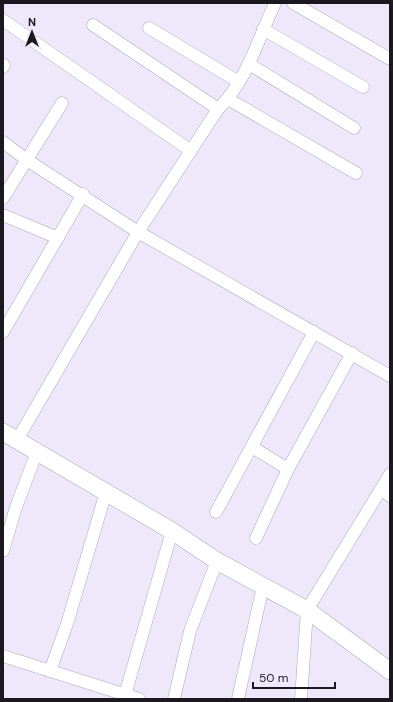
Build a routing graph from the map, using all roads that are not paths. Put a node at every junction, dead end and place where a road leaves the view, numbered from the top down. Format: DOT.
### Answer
graph roads {
  1 [pos="275,3"];
  2 [pos="293,3"];
  3 [pos="3,20"];
  4 [pos="93,25"];
  5 [pos="149,28"];
  6 [pos="263,29"];
  7 [pos="390,59"];
  8 [pos="249,64"];
  9 [pos="239,82"];
  10 [pos="363,87"];
  11 [pos="228,99"];
  12 [pos="62,103"];
  13 [pos="218,109"];
  14 [pos="354,128"];
  15 [pos="3,142"];
  16 [pos="191,151"];
  17 [pos="27,160"];
  18 [pos="356,172"];
  19 [pos="83,194"];
  20 [pos="3,198"];
  21 [pos="3,215"];
  22 [pos="138,232"];
  23 [pos="58,238"];
  24 [pos="3,332"];
  25 [pos="314,332"];
  26 [pos="352,353"];
  27 [pos="390,376"];
  28 [pos="10,436"];
  29 [pos="252,447"];
  30 [pos="37,452"];
  31 [pos="288,470"];
  32 [pos="390,474"];
  33 [pos="106,492"];
  34 [pos="385,493"];
  35 [pos="216,512"];
  36 [pos="172,531"];
  37 [pos="256,538"];
  38 [pos="3,551"];
  39 [pos="217,561"];
  40 [pos="263,586"];
  41 [pos="307,610"];
  42 [pos="3,656"];
  43 [pos="50,671"];
  44 [pos="390,671"];
  45 [pos="125,695"];
  46 [pos="139,699"];
  47 [pos="174,699"];
  48 [pos="238,699"];
  49 [pos="301,699"];
  1 -- 6 [label="street"];
  2 -- 7 [label="street"];
  3 -- 16 [label="street"];
  4 -- 13 [label="street"];
  5 -- 9 [label="street"];
  6 -- 8 [label="street"];
  6 -- 10 [label="street"];
  8 -- 9 [label="street"];
  8 -- 14 [label="street"];
  9 -- 11 [label="street"];
  11 -- 13 [label="street"];
  11 -- 18 [label="street"];
  12 -- 17 [label="street"];
  13 -- 16 [label="street"];
  15 -- 17 [label="street"];
  16 -- 22 [label="street"];
  17 -- 19 [label="street"];
  17 -- 20 [label="street"];
  19 -- 22 [label="street"];
  19 -- 23 [label="street"];
  21 -- 23 [label="street"];
  22 -- 25 [label="street"];
  22 -- 28 [label="street"];
  23 -- 24 [label="street"];
  25 -- 26 [label="street"];
  25 -- 29 [label="street"];
  26 -- 27 [label="street"];
  26 -- 31 [label="street"];
  28 -- 30 [label="street"];
  29 -- 31 [label="street"];
  29 -- 35 [label="street"];
  30 -- 33 [label="street"];
  30 -- 38 [label="street"];
  31 -- 37 [label="street"];
  32 -- 34 [label="street"];
  33 -- 36 [label="street"];
  33 -- 43 [label="street"];
  34 -- 41 [label="street"];
  36 -- 39 [label="street"];
  36 -- 45 [label="street"];
  39 -- 40 [label="street"];
  39 -- 47 [label="street"];
  40 -- 41 [label="street"];
  40 -- 48 [label="street"];
  41 -- 44 [label="street"];
  41 -- 49 [label="street"];
  42 -- 43 [label="street"];
  43 -- 45 [label="street"];
  45 -- 46 [label="street"];
}
